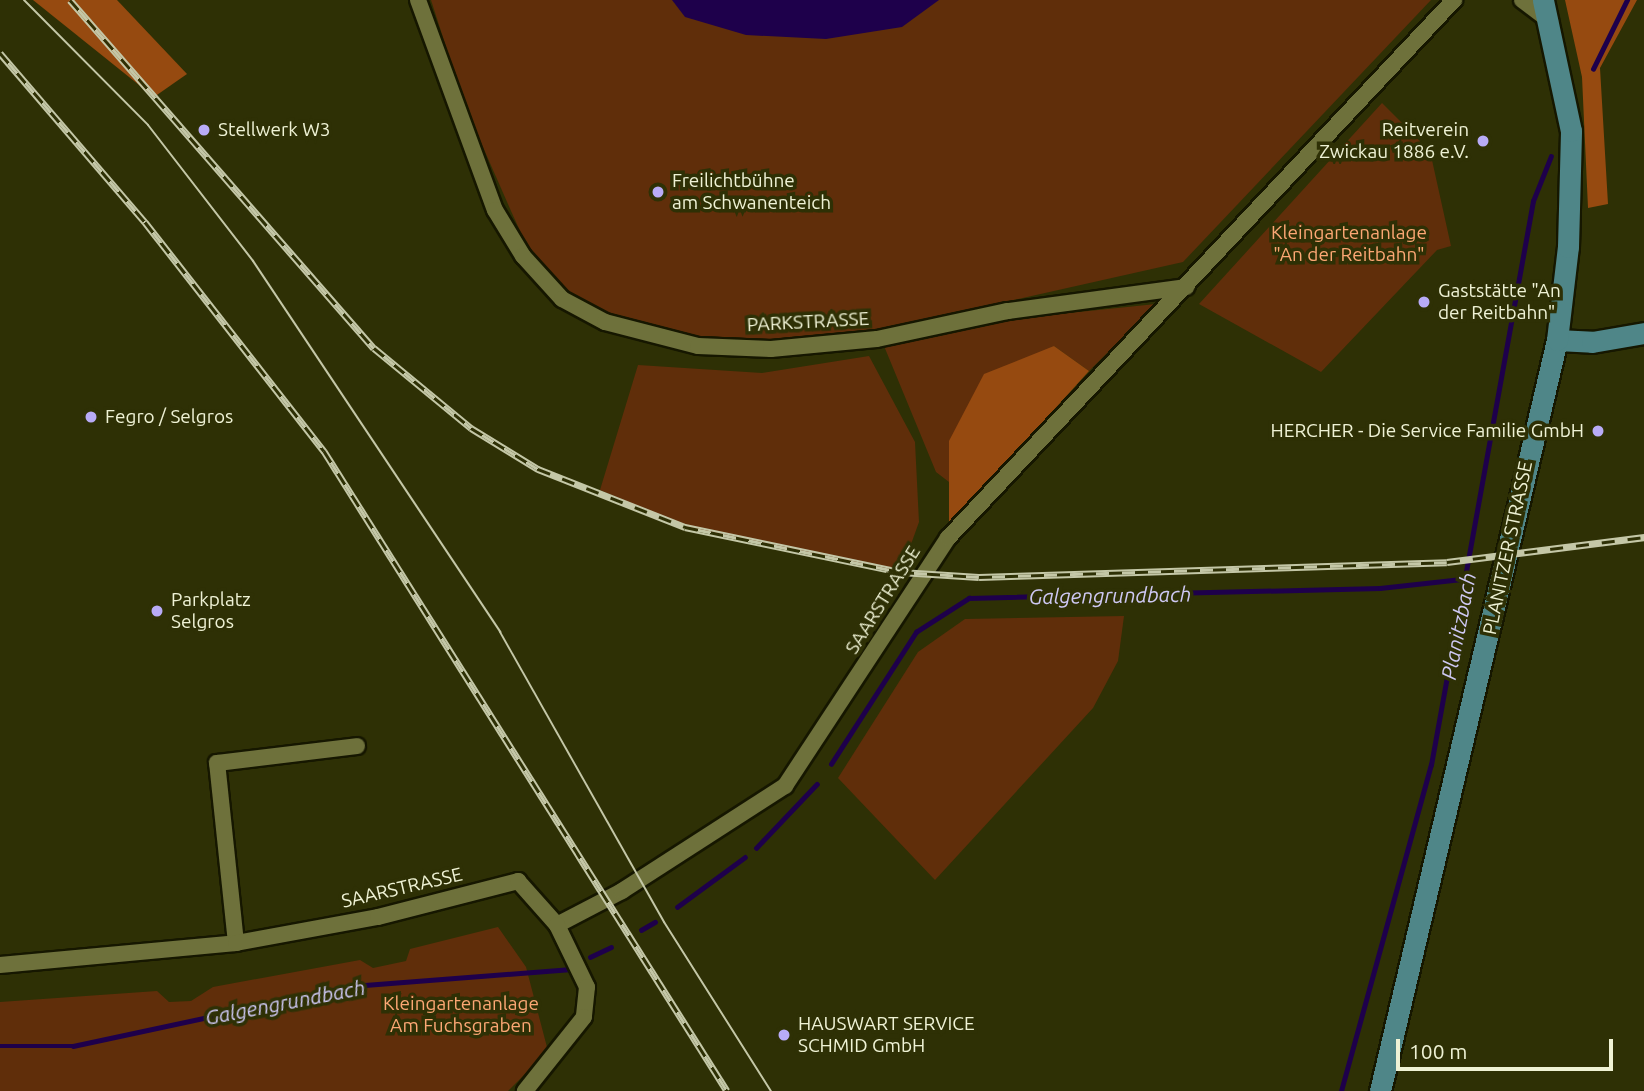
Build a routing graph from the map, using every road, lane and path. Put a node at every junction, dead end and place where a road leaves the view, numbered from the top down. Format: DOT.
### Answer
graph roads {
  1 [pos="418,0"];
  2 [pos="1454,0"];
  3 [pos="1521,0"];
  4 [pos="1543,0"];
  5 [pos="1550,21"];
  6 [pos="1185,286"];
  7 [pos="1644,333"];
  8 [pos="1557,340"];
  9 [pos="357,746"];
  10 [pos="557,925"];
  11 [pos="236,943"];
  12 [pos="0,965"];
  13 [pos="525,1091"];
  14 [pos="1380,1091"];
  1 -- 6 [label="street, PARKSTRASSE"];
  2 -- 6 [label="street, SAARSTRASSE"];
  3 -- 5 [label="street"];
  4 -- 5 [label="main road, PLANITZER STRASSE"];
  5 -- 8 [label="main road, PLANITZER STRASSE"];
  6 -- 10 [label="street, SAARSTRASSE"];
  7 -- 8 [label="main road"];
  8 -- 14 [label="main road, PLANITZER STRASSE"];
  9 -- 11 [label="street"];
  10 -- 11 [label="street, SAARSTRASSE"];
  10 -- 13 [label="street"];
  11 -- 12 [label="street, SAARSTRASSE"];
}
